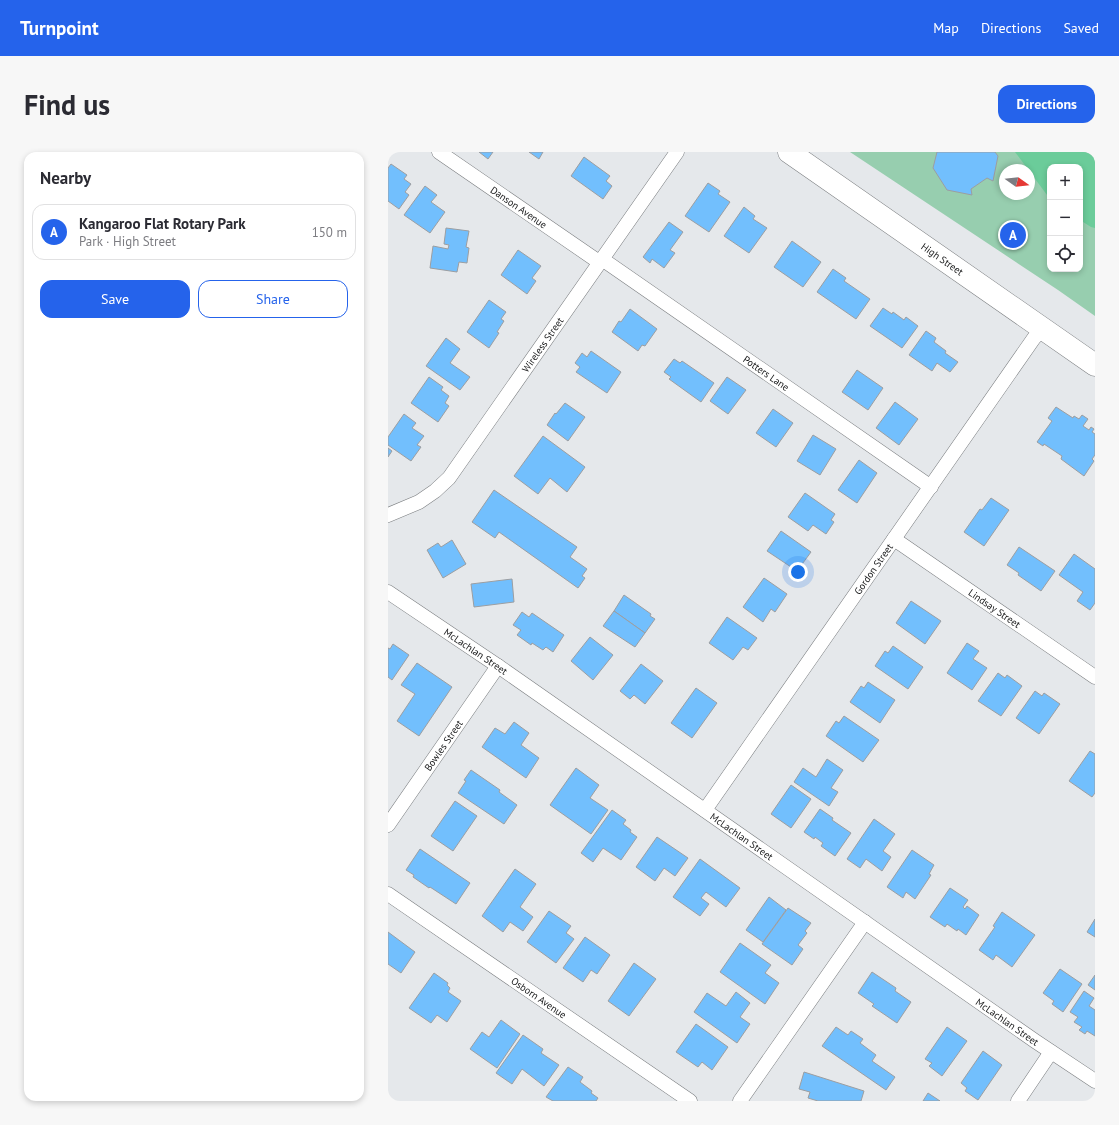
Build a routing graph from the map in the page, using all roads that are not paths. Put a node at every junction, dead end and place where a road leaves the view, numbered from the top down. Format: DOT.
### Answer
graph roads {
  1 [pos="439,152"];
  2 [pos="677,152"];
  3 [pos="789,152"];
  4 [pos="600,261"];
  5 [pos="1043,329"];
  6 [pos="1095,366"];
  7 [pos="931,487"];
  8 [pos="388,514"];
  9 [pos="894,539"];
  10 [pos="388,592"];
  11 [pos="498,666"];
  12 [pos="1095,677"];
  13 [pos="705,810"];
  14 [pos="388,825"];
  15 [pos="388,894"];
  16 [pos="865,922"];
  17 [pos="1052,1052"];
  18 [pos="1095,1081"];
  19 [pos="690,1101"];
  20 [pos="740,1101"];
  21 [pos="1018,1101"];
  1 -- 4 [label="street, Danson Avenue"];
  2 -- 4 [label="street, Wireless Street"];
  3 -- 5 [label="highway, High Street"];
  4 -- 7 [label="street, Potters Lane"];
  4 -- 8 [label="street, Wireless Street"];
  5 -- 6 [label="highway, High Street"];
  5 -- 7 [label="street, Gordon Street"];
  7 -- 9 [label="street, Gordon Street"];
  9 -- 12 [label="street, Lindsay Street"];
  9 -- 13 [label="street, Gordon Street"];
  10 -- 11 [label="street, McLachlan Street"];
  11 -- 13 [label="street, McLachlan Street"];
  11 -- 14 [label="street, Bowles Street"];
  13 -- 16 [label="street, McLachlan Street"];
  15 -- 19 [label="street, Osborn Avenue"];
  16 -- 17 [label="street, McLachlan Street"];
  16 -- 20 [label="street"];
  17 -- 18 [label="street, McLachlan Street"];
  17 -- 21 [label="street"];
}
